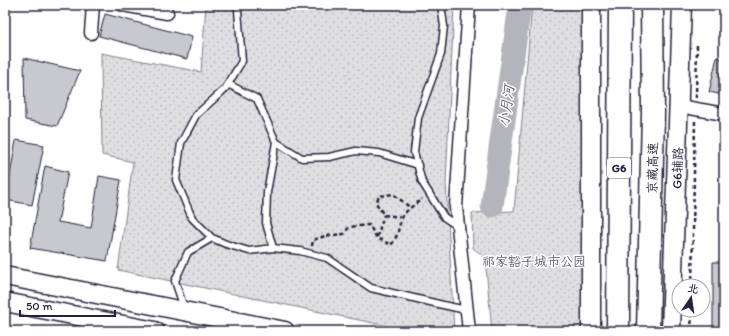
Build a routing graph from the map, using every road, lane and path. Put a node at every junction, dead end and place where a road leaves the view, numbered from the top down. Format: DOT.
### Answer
graph roads {
  1 [pos="93,5"];
  2 [pos="123,5"];
  3 [pos="240,5"];
  4 [pos="440,5"];
  5 [pos="468,5"];
  6 [pos="591,5"];
  7 [pos="620,5"];
  8 [pos="652,5"];
  9 [pos="666,5"];
  10 [pos="682,5"];
  11 [pos="167,13"];
  12 [pos="90,33"];
  13 [pos="228,84"];
  14 [pos="679,106"];
  15 [pos="653,113"];
  16 [pos="724,114"];
  17 [pos="276,142"];
  18 [pos="418,165"];
  19 [pos="693,192"];
  20 [pos="429,193"];
  21 [pos="410,208"];
  22 [pos="384,215"];
  23 [pos="402,217"];
  24 [pos="458,227"];
  25 [pos="212,238"];
  26 [pos="377,238"];
  27 [pos="273,248"];
  28 [pos="311,254"];
  29 [pos="5,276"];
  30 [pos="649,278"];
  31 [pos="692,278"];
  32 [pos="5,302"];
  33 [pos="466,310"];
  34 [pos="185,311"];
  35 [pos="692,318"];
  36 [pos="155,331"];
  37 [pos="285,331"];
  38 [pos="469,331"];
  39 [pos="591,331"];
  40 [pos="618,331"];
  41 [pos="648,331"];
  42 [pos="662,331"];
  43 [pos="670,331"];
  44 [pos="692,331"];
  1 -- 12 [label="street"];
  2 -- 11 [label="street"];
  3 -- 13 [label="lane"];
  4 -- 18 [label="lane"];
  5 -- 24 [label="street"];
  6 -- 39 [label="street"];
  7 -- 40 [label="highway, G6"];
  8 -- 15 [label="highway, 京藏高速"];
  9 -- 15 [label="highway"];
  10 -- 14 [label="street, G6辅路"];
  13 -- 17 [label="lane"];
  13 -- 25 [label="lane"];
  14 -- 16 [label="street"];
  14 -- 43 [label="street, G6辅路"];
  15 -- 30 [label="highway, 京藏高速"];
  17 -- 18 [label="lane"];
  17 -- 27 [label="lane"];
  18 -- 20 [label="lane"];
  19 -- 31 [label="path"];
  20 -- 21 [label="path"];
  20 -- 24 [label="lane"];
  21 -- 22 [label="path"];
  21 -- 23 [label="path"];
  22 -- 23 [label="path"];
  22 -- 26 [label="path"];
  23 -- 26 [label="path"];
  24 -- 33 [label="street"];
  25 -- 27 [label="lane"];
  25 -- 34 [label="lane"];
  26 -- 28 [label="path"];
  27 -- 28 [label="lane"];
  28 -- 33 [label="lane"];
  29 -- 34 [label="street"];
  30 -- 41 [label="highway, 京藏高速"];
  30 -- 42 [label="highway"];
  32 -- 36 [label="street"];
  33 -- 38 [label="street"];
  34 -- 37 [label="street"];
  35 -- 44 [label="path"];
}
